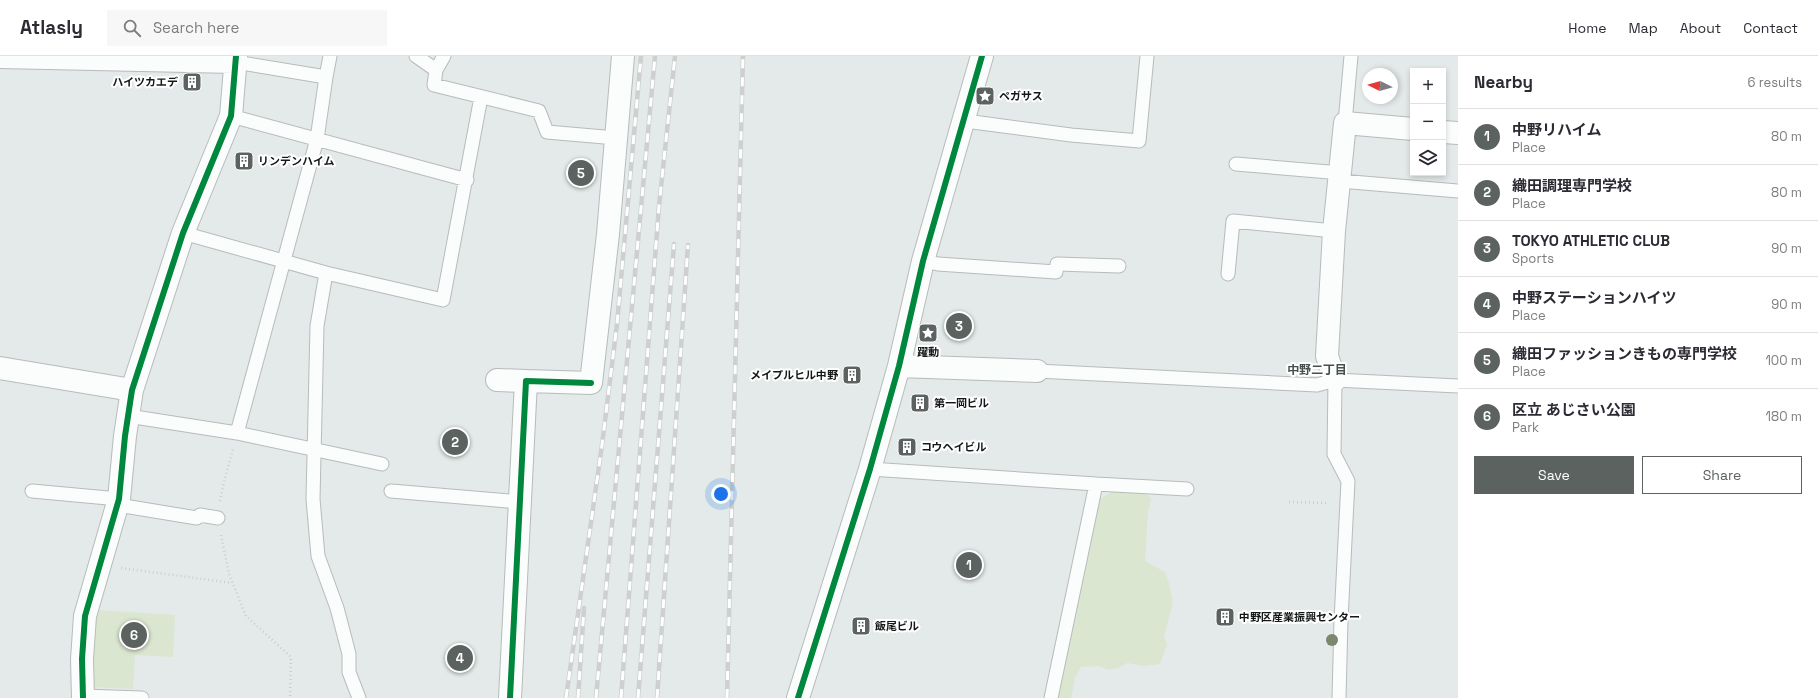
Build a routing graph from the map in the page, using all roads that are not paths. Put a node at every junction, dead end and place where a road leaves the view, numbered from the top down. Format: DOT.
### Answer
graph roads {
  1 [pos="330,56"];
  2 [pos="416,56"];
  3 [pos="444,56"];
  4 [pos="623,56"];
  5 [pos="982,56"];
  6 [pos="1147,56"];
  7 [pos="1351,56"];
  8 [pos="0,57"];
  9 [pos="54,57"];
  10 [pos="120,58"];
  11 [pos="235,59"];
  12 [pos="436,70"];
  13 [pos="326,77"];
  14 [pos="481,97"];
  15 [pos="231,116"];
  16 [pos="968,121"];
  17 [pos="1345,123"];
  18 [pos="1410,129"];
  19 [pos="1446,132"];
  20 [pos="1458,133"];
  21 [pos="616,138"];
  22 [pos="317,139"];
  23 [pos="1236,164"];
  24 [pos="1340,177"];
  25 [pos="467,180"];
  26 [pos="1458,192"];
  27 [pos="1334,231"];
  28 [pos="183,233"];
  29 [pos="284,261"];
  30 [pos="923,261"];
  31 [pos="1119,266"];
  32 [pos="326,273"];
  33 [pos="1228,274"];
  34 [pos="899,366"];
  35 [pos="0,368"];
  36 [pos="1037,371"];
  37 [pos="497,380"];
  38 [pos="1335,380"];
  39 [pos="526,381"];
  40 [pos="1458,386"];
  41 [pos="132,390"];
  42 [pos="128,416"];
  43 [pos="237,433"];
  44 [pos="315,449"];
  45 [pos="382,464"];
  46 [pos="870,469"];
  47 [pos="1096,484"];
  48 [pos="1187,489"];
  49 [pos="32,491"];
  50 [pos="391,491"];
  51 [pos="118,502"];
  52 [pos="520,502"];
  53 [pos="218,518"];
  54 [pos="83,697"];
  55 [pos="142,698"];
  56 [pos="359,698"];
  57 [pos="510,698"];
  58 [pos="798,698"];
  59 [pos="1051,698"];
  60 [pos="1339,698"];
  1 -- 13 [label="lane"];
  2 -- 12 [label="lane"];
  3 -- 12 [label="lane"];
  4 -- 21 [label="street"];
  5 -- 16 [label="street"];
  6 -- 16 [label="lane"];
  7 -- 17 [label="lane"];
  8 -- 9 [label="street"];
  9 -- 10 [label="street"];
  10 -- 11 [label="street"];
  11 -- 13 [label="lane"];
  11 -- 15 [label="street"];
  12 -- 14 [label="lane"];
  13 -- 22 [label="lane"];
  14 -- 21 [label="lane"];
  14 -- 25 [label="lane"];
  15 -- 22 [label="lane"];
  15 -- 28 [label="street"];
  16 -- 30 [label="street"];
  17 -- 18 [label="street"];
  17 -- 24 [label="street"];
  19 -- 20 [label="street"];
  21 -- 39 [label="street"];
  22 -- 25 [label="lane"];
  22 -- 29 [label="lane"];
  23 -- 24 [label="lane"];
  24 -- 26 [label="lane"];
  24 -- 27 [label="street"];
  25 -- 32 [label="lane"];
  27 -- 33 [label="lane"];
  27 -- 38 [label="street"];
  28 -- 29 [label="lane"];
  28 -- 41 [label="street"];
  29 -- 32 [label="lane"];
  29 -- 43 [label="lane"];
  30 -- 31 [label="lane"];
  30 -- 34 [label="street"];
  32 -- 44 [label="lane"];
  34 -- 36 [label="street"];
  34 -- 46 [label="street"];
  35 -- 41 [label="street"];
  36 -- 38 [label="lane"];
  37 -- 39 [label="street"];
  38 -- 40 [label="lane"];
  38 -- 60 [label="lane"];
  39 -- 52 [label="street"];
  41 -- 42 [label="street"];
  42 -- 43 [label="lane"];
  42 -- 51 [label="street"];
  43 -- 44 [label="lane"];
  44 -- 45 [label="lane"];
  44 -- 56 [label="lane"];
  46 -- 47 [label="lane"];
  46 -- 58 [label="street"];
  47 -- 48 [label="lane"];
  47 -- 59 [label="lane"];
  49 -- 51 [label="lane"];
  50 -- 52 [label="lane"];
  51 -- 53 [label="lane"];
  51 -- 54 [label="street"];
  52 -- 57 [label="street"];
  54 -- 55 [label="lane"];
}
